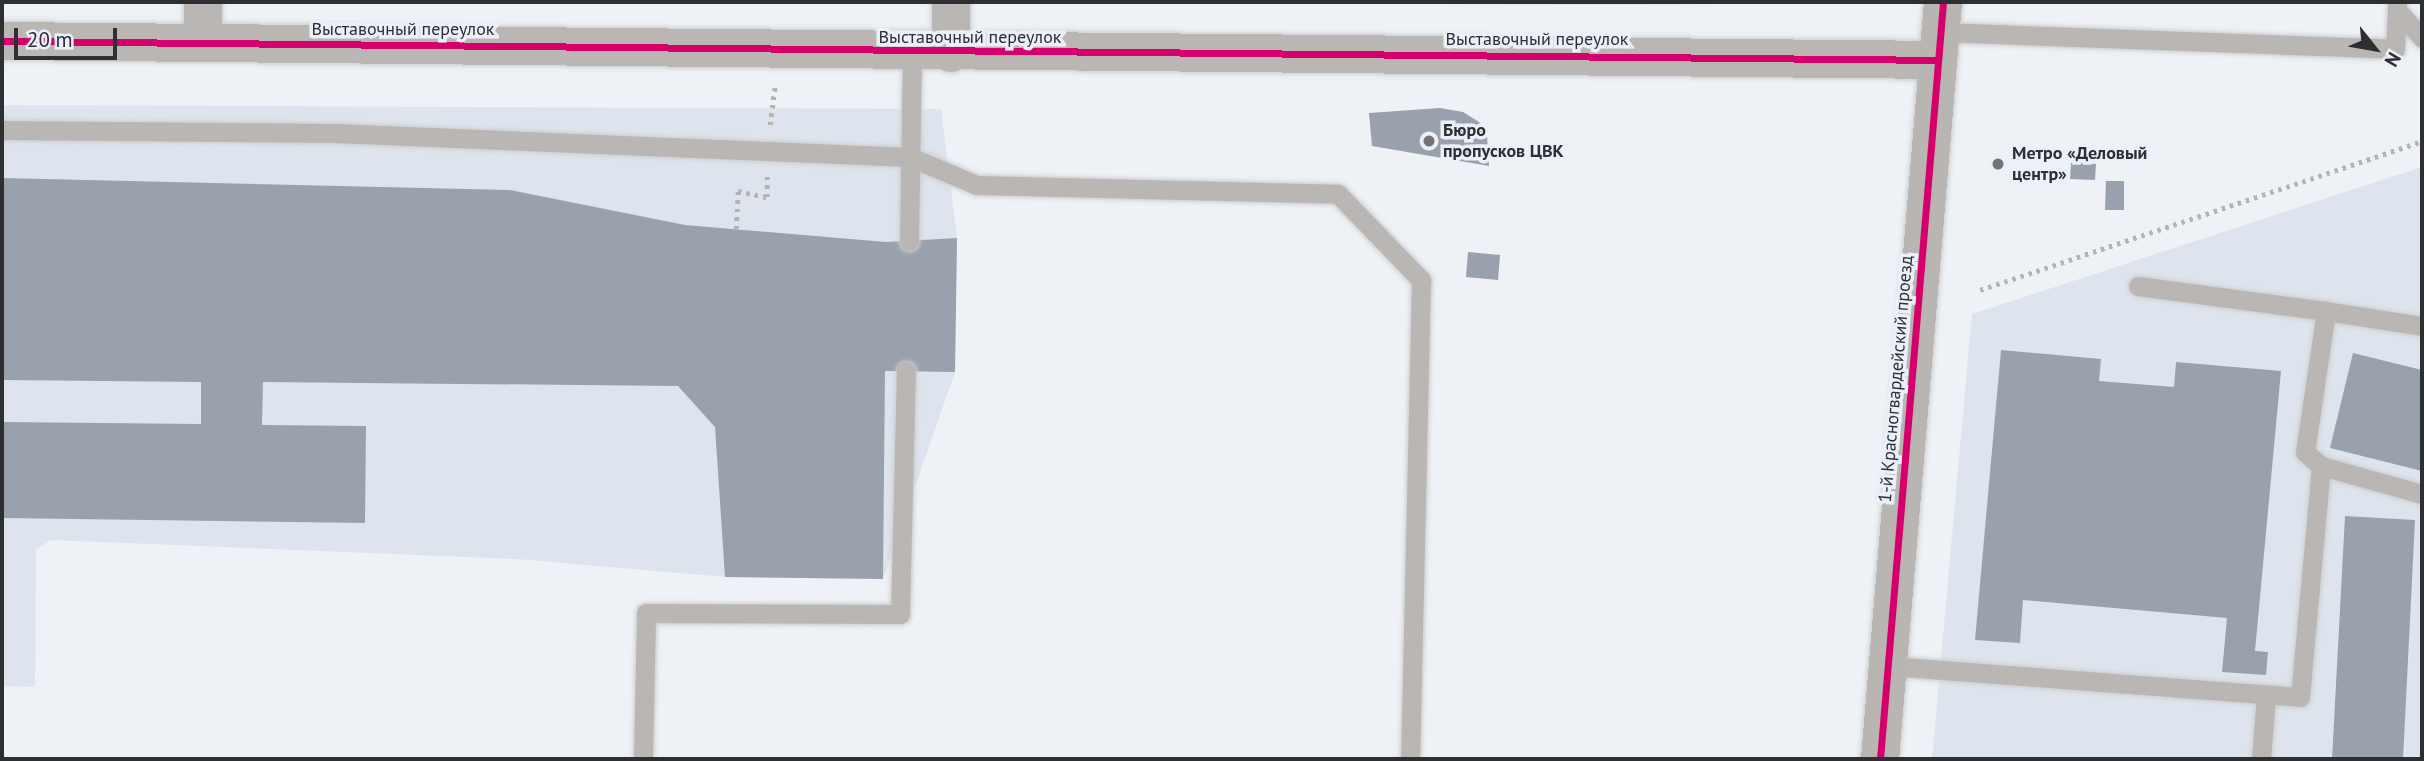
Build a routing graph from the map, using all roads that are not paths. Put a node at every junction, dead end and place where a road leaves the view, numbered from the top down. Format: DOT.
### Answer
graph roads {
  1 [pos="203,2"];
  2 [pos="951,2"];
  3 [pos="2397,6"];
  4 [pos="1940,31"];
  5 [pos="2422,38"];
  6 [pos="2,41"];
  7 [pos="203,43"];
  8 [pos="912,52"];
  9 [pos="951,53"];
  10 [pos="2,130"];
  11 [pos="910,157"];
  12 [pos="909,241"];
  13 [pos="2138,286"];
  14 [pos="2326,311"];
  15 [pos="2422,326"];
  16 [pos="906,371"];
  17 [pos="2321,466"];
  18 [pos="2422,494"];
  19 [pos="1889,666"];
  20 [pos="2266,695"];
  21 [pos="643,759"];
  22 [pos="1410,759"];
  23 [pos="1881,759"];
  24 [pos="2260,759"];
  1 -- 7 [label="street"];
  2 -- 9 [label="street"];
  3 -- 4 [label="lane"];
  3 -- 5 [label="lane"];
  4 -- 9 [label="street, Выставочный переулок"];
  4 -- 19 [label="street, 1-й Красногвардейский проезд"];
  6 -- 7 [label="street, Выставочный переулок"];
  7 -- 8 [label="street, Выставочный переулок"];
  8 -- 9 [label="street, Выставочный переулок"];
  8 -- 11 [label="lane"];
  10 -- 11 [label="lane"];
  11 -- 12 [label="lane"];
  11 -- 22 [label="lane"];
  13 -- 14 [label="lane"];
  14 -- 15 [label="lane"];
  14 -- 17 [label="lane"];
  16 -- 21 [label="lane"];
  17 -- 18 [label="lane"];
  17 -- 20 [label="lane"];
  19 -- 20 [label="lane"];
  19 -- 23 [label="street, 1-й Красногвардейский проезд"];
  20 -- 24 [label="lane"];
}
